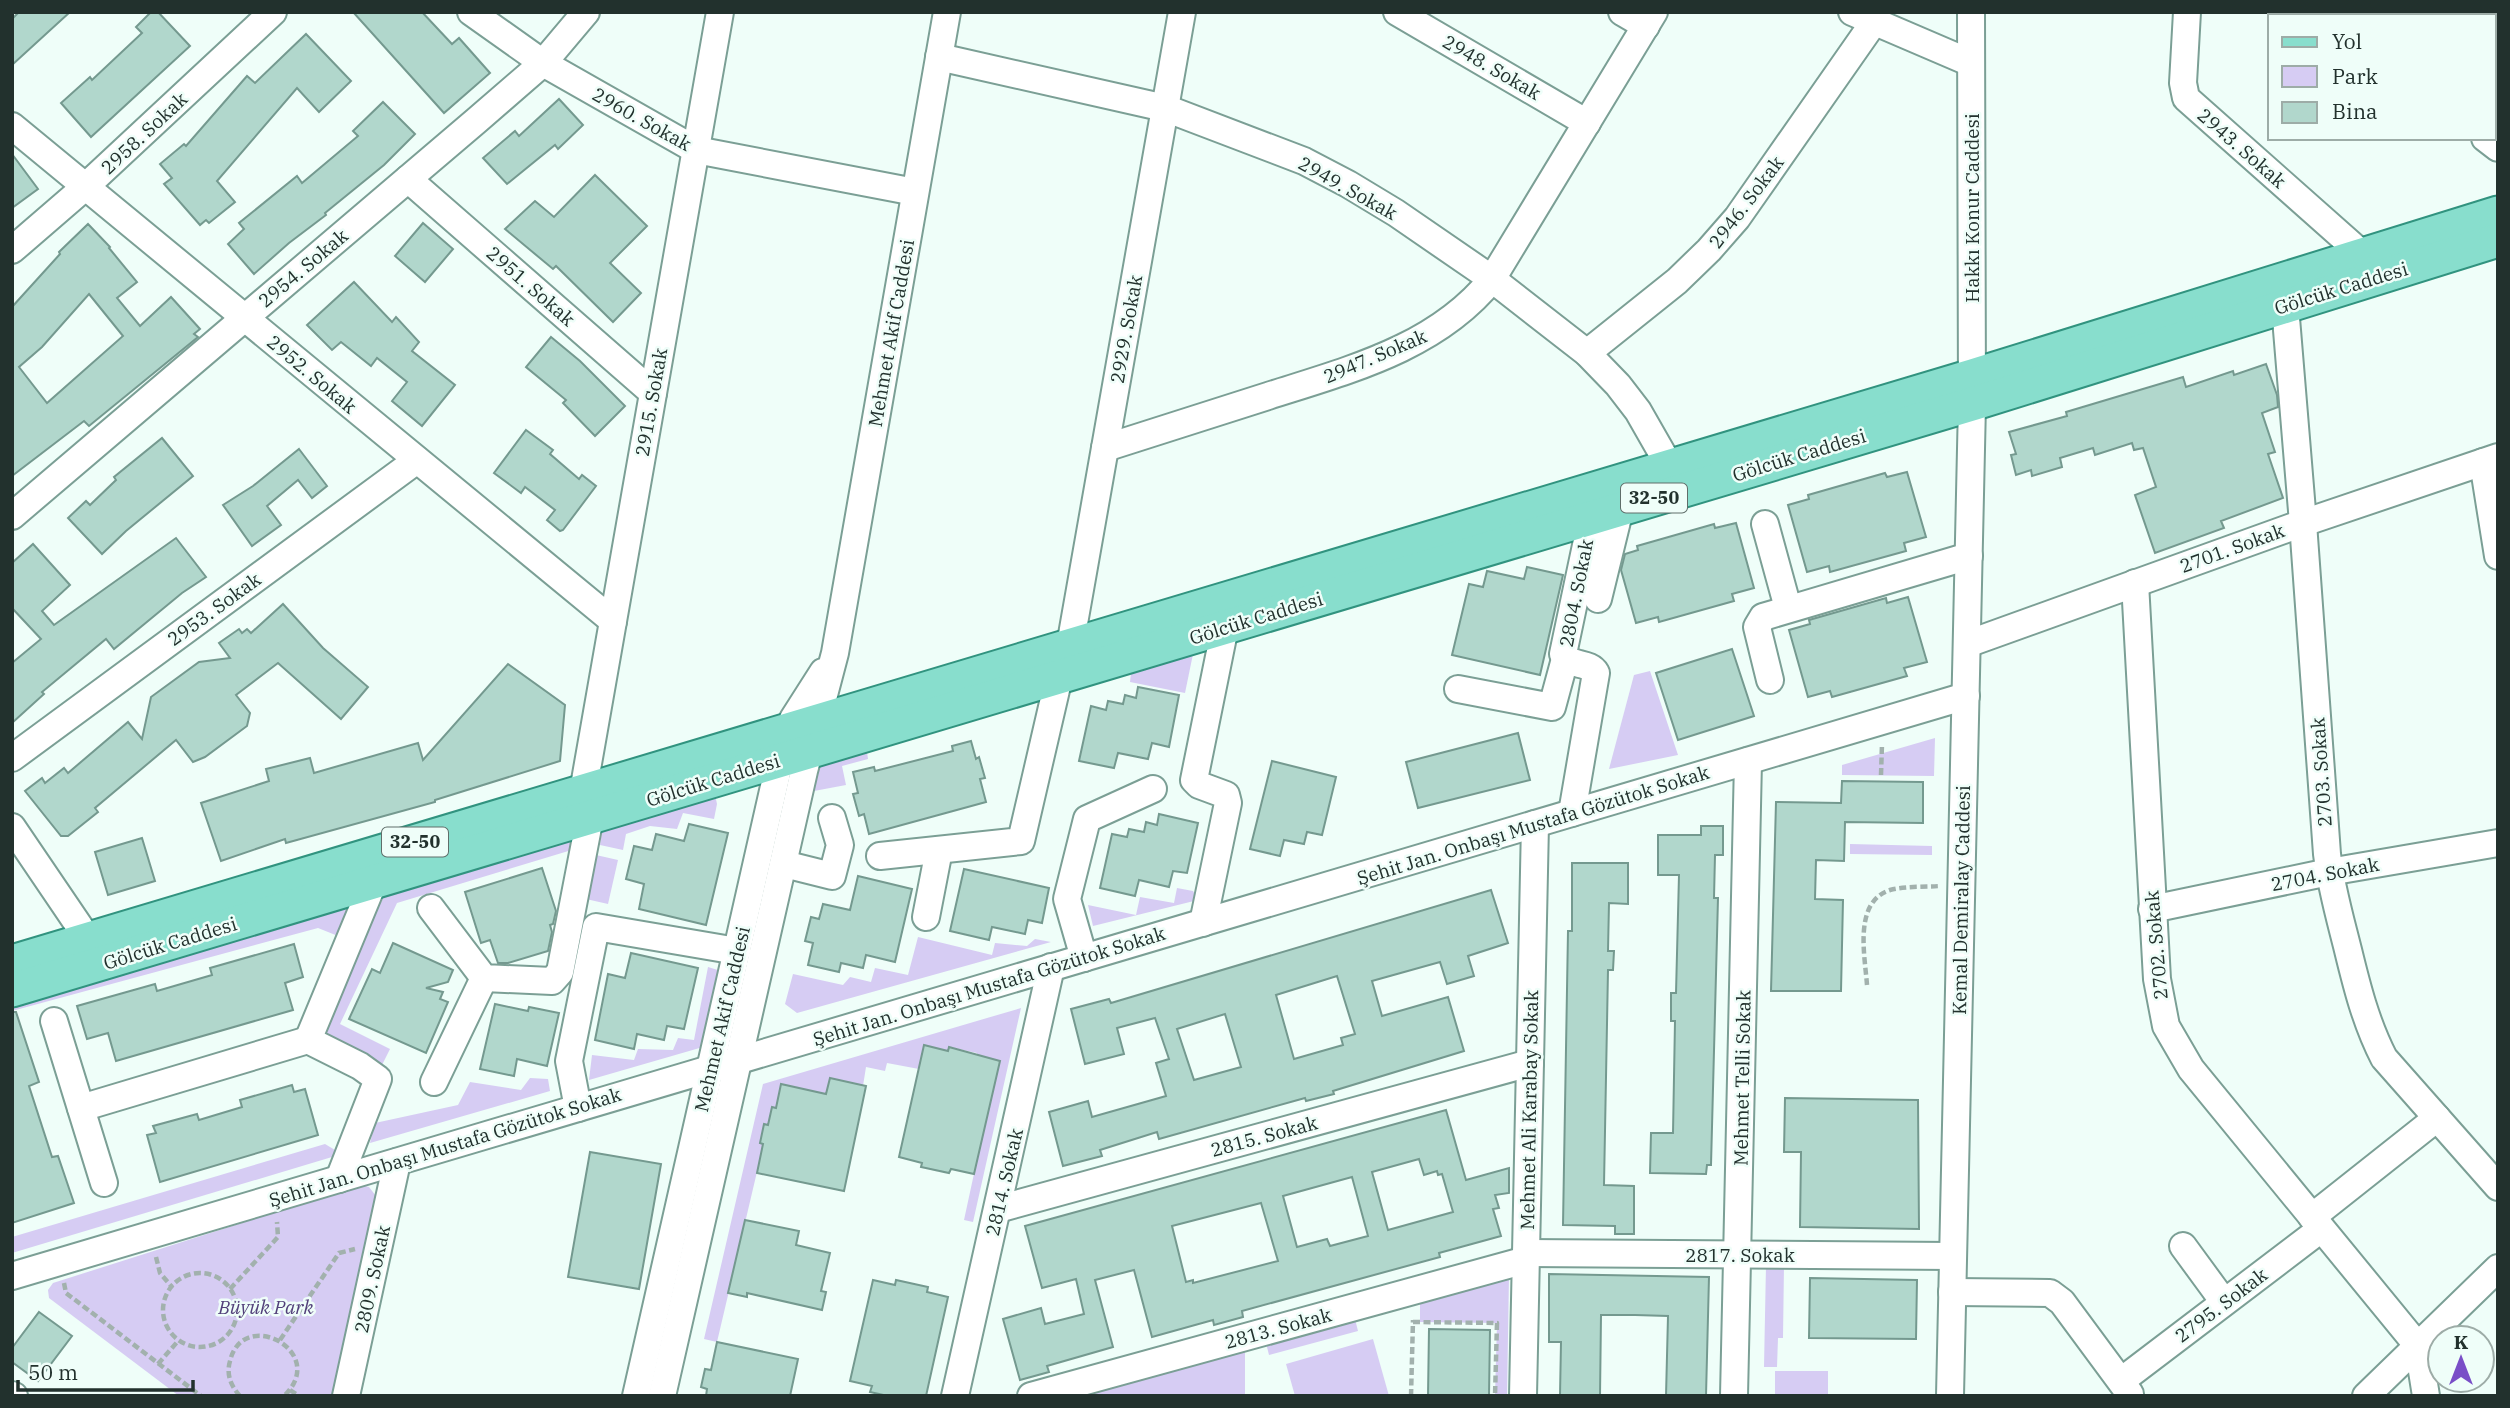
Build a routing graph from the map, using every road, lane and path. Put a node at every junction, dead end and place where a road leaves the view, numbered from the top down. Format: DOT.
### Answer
graph roads {
  1 [pos="273,12"];
  2 [pos="471,12"];
  3 [pos="586,12"];
  4 [pos="720,12"];
  5 [pos="947,12"];
  6 [pos="1182,12"];
  7 [pos="1397,12"];
  8 [pos="1622,12"];
  9 [pos="1971,12"];
  10 [pos="2187,12"];
  11 [pos="1863,17"];
  12 [pos="1650,19"];
  13 [pos="939,57"];
  14 [pos="543,63"];
  15 [pos="1971,63"];
  16 [pos="1165,108"];
  17 [pos="1587,122"];
  18 [pos="12,127"];
  19 [pos="696,150"];
  20 [pos="408,179"];
  21 [pos="85,187"];
  22 [pos="915,192"];
  23 [pos="2498,213"];
  24 [pos="2498,240"];
  25 [pos="12,250"];
  26 [pos="2363,255"];
  27 [pos="1492,279"];
  28 [pos="2285,306"];
  29 [pos="245,318"];
  30 [pos="1587,354"];
  31 [pos="1972,390"];
  32 [pos="653,393"];
  33 [pos="1105,448"];
  34 [pos="417,460"];
  35 [pos="2490,460"];
  36 [pos="1670,467"];
  37 [pos="1606,513"];
  38 [pos="12,516"];
  39 [pos="2303,523"];
  40 [pos="1765,524"];
  41 [pos="1969,556"];
  42 [pos="2498,556"];
  43 [pos="2135,583"];
  44 [pos="1598,599"];
  45 [pos="1788,608"];
  46 [pos="612,621"];
  47 [pos="1225,627"];
  48 [pos="1967,644"];
  49 [pos="1565,659"];
  50 [pos="1065,661"];
  51 [pos="1770,680"];
  52 [pos="1458,689"];
  53 [pos="1966,696"];
  54 [pos="799,741"];
  55 [pos="1882,741"];
  56 [pos="12,758"];
  57 [pos="1748,761"];
  58 [pos="1881,775"];
  59 [pos="1153,789"];
  60 [pos="586,804"];
  61 [pos="1572,813"];
  62 [pos="832,818"];
  63 [pos="1535,824"];
  64 [pos="12,827"];
  65 [pos="2498,843"];
  66 [pos="939,850"];
  67 [pos="880,856"];
  68 [pos="784,864"];
  69 [pos="2329,872"];
  70 [pos="374,881"];
  71 [pos="1961,885"];
  72 [pos="431,908"];
  73 [pos="2152,909"];
  74 [pos="926,917"];
  75 [pos="1203,923"];
  76 [pos="88,939"];
  77 [pos="737,951"];
  78 [pos="1084,958"];
  79 [pos="12,962"];
  80 [pos="1051,967"];
  81 [pos="484,978"];
  82 [pos="1867,985"];
  83 [pos="12,990"];
  84 [pos="54,1021"];
  85 [pos="308,1040"];
  86 [pos="740,1060"];
  87 [pos="1530,1063"];
  88 [pos="711,1068"];
  89 [pos="434,1082"];
  90 [pos="81,1108"];
  91 [pos="578,1108"];
  92 [pos="2437,1118"];
  93 [pos="397,1162"];
  94 [pos="338,1179"];
  95 [pos="104,1183"];
  96 [pos="2498,1187"];
  97 [pos="275,1198"];
  98 [pos="998,1209"];
  99 [pos="2317,1223"];
  100 [pos="150,1235"];
  101 [pos="380,1242"];
  102 [pos="2183,1246"];
  103 [pos="1738,1255"];
  104 [pos="1953,1256"];
  105 [pos="1526,1257"];
  106 [pos="60,1262"];
  107 [pos="2498,1268"];
  108 [pos="12,1276"];
  109 [pos="172,1287"];
  110 [pos="230,1289"];
  111 [pos="1952,1292"];
  112 [pos="2224,1303"];
  113 [pos="1413,1312"];
  114 [pos="1413,1322"];
  115 [pos="178,1340"];
  116 [pos="280,1340"];
  117 [pos="2418,1346"];
  118 [pos="158,1364"];
  119 [pos="2126,1388"];
  120 [pos="290,1390"];
  121 [pos="201,1396"];
  122 [pos="240,1396"];
  123 [pos="284,1396"];
  124 [pos="299,1396"];
  125 [pos="346,1396"];
  126 [pos="636,1396"];
  127 [pos="662,1396"];
  128 [pos="955,1396"];
  129 [pos="1031,1396"];
  130 [pos="1411,1396"];
  131 [pos="1495,1396"];
  132 [pos="1523,1396"];
  133 [pos="1734,1396"];
  134 [pos="1950,1396"];
  135 [pos="2366,1396"];
  136 [pos="2426,1396"];
  1 -- 21 [label="street, 2958. Sokak"];
  2 -- 14 [label="street, 2960. Sokak"];
  3 -- 14 [label="street, 2954. Sokak"];
  4 -- 19 [label="street, 2915. Sokak"];
  5 -- 13 [label="street, Mehmet Akif Caddesi"];
  6 -- 16 [label="street, 2929. Sokak"];
  7 -- 17 [label="street, 2948. Sokak"];
  8 -- 12 [label="street"];
  9 -- 15 [label="street, Hakkı Konur Caddesi"];
  10 -- 26 [label="street, 2943. Sokak"];
  11 -- 15 [label="street"];
  11 -- 30 [label="street, 2946. Sokak"];
  12 -- 17 [label="street, 2947. Sokak"];
  13 -- 16 [label="street, 2949. Sokak"];
  13 -- 22 [label="street, Mehmet Akif Caddesi"];
  14 -- 19 [label="street, 2960. Sokak"];
  14 -- 20 [label="street, 2954. Sokak"];
  15 -- 31 [label="street, Hakkı Konur Caddesi"];
  16 -- 27 [label="street, 2949. Sokak"];
  16 -- 33 [label="street, 2929. Sokak"];
  17 -- 27 [label="street, 2947. Sokak"];
  18 -- 21 [label="street, 2952. Sokak"];
  19 -- 22 [label="street, 2960. Sokak"];
  19 -- 32 [label="street, 2915. Sokak"];
  20 -- 29 [label="street, 2954. Sokak"];
  20 -- 32 [label="street, 2951. Sokak"];
  21 -- 25 [label="street, 2958. Sokak"];
  21 -- 29 [label="street, 2952. Sokak"];
  22 -- 54 [label="street, Mehmet Akif Caddesi"];
  23 -- 26 [label="main road, Gölcük Caddesi / 32-50"];
  24 -- 28 [label="main road, Gölcük Caddesi / 32-50"];
  26 -- 31 [label="main road, Gölcük Caddesi / 32-50"];
  27 -- 30 [label="street, 2949. Sokak"];
  27 -- 33 [label="street, 2947. Sokak"];
  28 -- 31 [label="main road, Gölcük Caddesi / 32-50"];
  28 -- 39 [label="street, 2703. Sokak"];
  29 -- 34 [label="street, 2952. Sokak"];
  29 -- 38 [label="street, 2954. Sokak"];
  30 -- 36 [label="street, 2949. Sokak"];
  31 -- 36 [label="main road, Gölcük Caddesi / 32-50"];
  31 -- 37 [label="main road, Gölcük Caddesi / 32-50"];
  31 -- 41 [label="street, Kemal Demiralay Caddesi"];
  32 -- 46 [label="street, 2915. Sokak"];
  33 -- 50 [label="street, 2929. Sokak"];
  34 -- 46 [label="street, 2952. Sokak"];
  34 -- 56 [label="street, 2953. Sokak"];
  35 -- 39 [label="street, 2701. Sokak"];
  35 -- 42 [label="street"];
  36 -- 50 [label="main road, Gölcük Caddesi / 32-50"];
  37 -- 44 [label="street"];
  37 -- 47 [label="main road, Gölcük Caddesi / 32-50"];
  37 -- 49 [label="street, 2804. Sokak"];
  39 -- 43 [label="street, 2701. Sokak"];
  39 -- 69 [label="street, 2703. Sokak"];
  40 -- 45 [label="street"];
  41 -- 45 [label="street"];
  41 -- 48 [label="street, Kemal Demiralay Caddesi"];
  43 -- 48 [label="street, 2701. Sokak"];
  43 -- 73 [label="street, 2702. Sokak"];
  45 -- 51 [label="street"];
  46 -- 60 [label="street, 2915. Sokak"];
  47 -- 50 [label="main road, Gölcük Caddesi / 32-50"];
  47 -- 75 [label="street"];
  48 -- 53 [label="street, Kemal Demiralay Caddesi"];
  49 -- 52 [label="street"];
  49 -- 61 [label="street, 2804. Sokak"];
  50 -- 54 [label="main road, Gölcük Caddesi / 32-50"];
  50 -- 66 [label="street, 2929. Sokak"];
  53 -- 57 [label="street, Şehit Jan. Onbaşı Mustafa Gözütok Sokak"];
  53 -- 71 [label="street, Kemal Demiralay Caddesi"];
  54 -- 60 [label="main road, Gölcük Caddesi / 32-50"];
  54 -- 68 [label="street, Mehmet Akif Caddesi"];
  54 -- 77 [label="street, Mehmet Akif Caddesi"];
  55 -- 58 [label="path"];
  57 -- 61 [label="street, Şehit Jan. Onbaşı Mustafa Gözütok Sokak"];
  57 -- 103 [label="street, Mehmet Telli Sokak"];
  59 -- 78 [label="street"];
  60 -- 70 [label="main road, Gölcük Caddesi / 32-50"];
  60 -- 76 [label="main road, Gölcük Caddesi / 32-50"];
  60 -- 81 [label="street, 2915. Sokak"];
  61 -- 63 [label="street, Şehit Jan. Onbaşı Mustafa Gözütok Sokak"];
  62 -- 68 [label="street"];
  63 -- 75 [label="street, Şehit Jan. Onbaşı Mustafa Gözütok Sokak"];
  63 -- 87 [label="street, Mehmet Ali Karabay Sokak"];
  64 -- 76 [label="street"];
  65 -- 69 [label="street, 2704. Sokak"];
  66 -- 67 [label="street"];
  66 -- 74 [label="street"];
  68 -- 86 [label="street, Mehmet Akif Caddesi"];
  69 -- 73 [label="street, 2704. Sokak"];
  69 -- 92 [label="street, 2703. Sokak"];
  70 -- 83 [label="main road, Gölcük Caddesi / 32-50"];
  70 -- 85 [label="street"];
  71 -- 82 [label="path"];
  71 -- 104 [label="street, Kemal Demiralay Caddesi"];
  72 -- 81 [label="street"];
  73 -- 99 [label="street, 2702. Sokak"];
  75 -- 78 [label="street, Şehit Jan. Onbaşı Mustafa Gözütok Sokak"];
  76 -- 79 [label="main road, Gölcük Caddesi / 32-50"];
  77 -- 88 [label="street, Mehmet Akif Caddesi"];
  77 -- 91 [label="street"];
  78 -- 80 [label="street, Şehit Jan. Onbaşı Mustafa Gözütok Sokak"];
  80 -- 86 [label="street, Şehit Jan. Onbaşı Mustafa Gözütok Sokak"];
  80 -- 98 [label="street, 2814. Sokak"];
  81 -- 89 [label="street"];
  84 -- 90 [label="street"];
  85 -- 90 [label="street"];
  85 -- 94 [label="street"];
  86 -- 88 [label="street, Şehit Jan. Onbaşı Mustafa Gözütok Sokak"];
  86 -- 127 [label="street, Mehmet Akif Caddesi"];
  87 -- 98 [label="street, 2815. Sokak"];
  87 -- 105 [label="street, Mehmet Ali Karabay Sokak"];
  88 -- 91 [label="street, Şehit Jan. Onbaşı Mustafa Gözütok Sokak"];
  88 -- 126 [label="street, Mehmet Akif Caddesi"];
  90 -- 95 [label="street"];
  91 -- 93 [label="street, Şehit Jan. Onbaşı Mustafa Gözütok Sokak"];
  92 -- 96 [label="street, 2703. Sokak"];
  92 -- 99 [label="street, 2795. Sokak"];
  93 -- 94 [label="street, Şehit Jan. Onbaşı Mustafa Gözütok Sokak"];
  93 -- 101 [label="street, 2809. Sokak"];
  94 -- 97 [label="street, Şehit Jan. Onbaşı Mustafa Gözütok Sokak"];
  97 -- 100 [label="street, Şehit Jan. Onbaşı Mustafa Gözütok Sokak"];
  97 -- 110 [label="path"];
  98 -- 128 [label="street, 2814. Sokak"];
  99 -- 112 [label="street, 2795. Sokak"];
  99 -- 117 [label="street, 2702. Sokak"];
  100 -- 106 [label="street, Şehit Jan. Onbaşı Mustafa Gözütok Sokak"];
  100 -- 109 [label="path"];
  101 -- 116 [label="path"];
  101 -- 125 [label="street, 2809. Sokak"];
  102 -- 112 [label="street"];
  103 -- 104 [label="street, 2817. Sokak"];
  103 -- 105 [label="street, 2817. Sokak"];
  103 -- 133 [label="street, Mehmet Telli Sokak"];
  104 -- 111 [label="street, Kemal Demiralay Caddesi"];
  105 -- 129 [label="street, 2813. Sokak"];
  105 -- 132 [label="street, Mehmet Ali Karabay Sokak"];
  106 -- 108 [label="street, Şehit Jan. Onbaşı Mustafa Gözütok Sokak"];
  106 -- 118 [label="path"];
  107 -- 117 [label="street"];
  109 -- 110 [label="path"];
  109 -- 115 [label="path"];
  110 -- 115 [label="path"];
  111 -- 119 [label="street"];
  111 -- 134 [label="street, Kemal Demiralay Caddesi"];
  112 -- 119 [label="street, 2795. Sokak"];
  113 -- 114 [label="path"];
  114 -- 130 [label="path"];
  114 -- 131 [label="path"];
  115 -- 118 [label="path"];
  116 -- 120 [label="path"];
  116 -- 122 [label="path"];
  117 -- 135 [label="street"];
  117 -- 136 [label="street"];
  118 -- 121 [label="path"];
  120 -- 123 [label="path"];
  120 -- 124 [label="path"];
}
